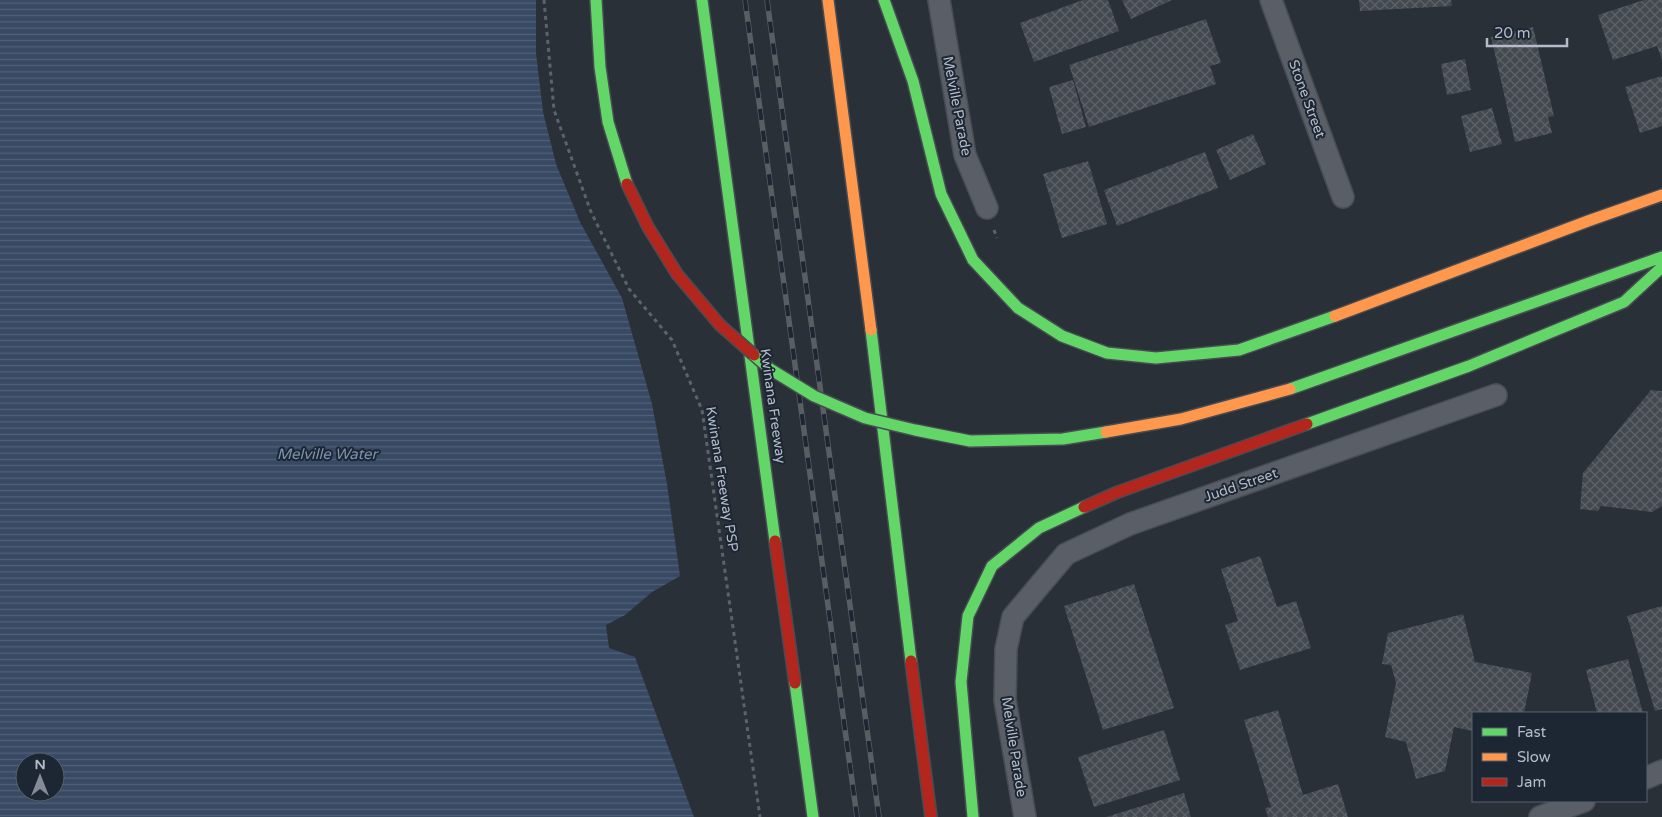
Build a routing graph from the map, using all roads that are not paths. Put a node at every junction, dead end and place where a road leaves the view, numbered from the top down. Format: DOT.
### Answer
graph roads {
  1 [pos="596,0"];
  2 [pos="702,0"];
  3 [pos="828,0"];
  4 [pos="884,0"];
  5 [pos="939,0"];
  6 [pos="1271,0"];
  7 [pos="1662,195"];
  8 [pos="1343,197"];
  9 [pos="987,208"];
  10 [pos="1662,257"];
  11 [pos="1662,267"];
  12 [pos="1496,395"];
  13 [pos="1013,617"];
  14 [pos="1662,771"];
  15 [pos="1647,778"];
  16 [pos="1581,802"];
  17 [pos="813,817"];
  18 [pos="931,817"];
  19 [pos="973,817"];
  20 [pos="1025,817"];
  21 [pos="1540,817"];
  1 -- 10 [label="highway, bridge"];
  2 -- 17 [label="highway, Kwinana Freeway"];
  3 -- 18 [label="highway"];
  4 -- 7 [label="highway"];
  5 -- 9 [label="street, Melville Parade"];
  6 -- 8 [label="street, Stone Street"];
  11 -- 19 [label="highway"];
  12 -- 13 [label="street, Judd Street"];
  13 -- 20 [label="street, Melville Parade"];
  14 -- 15 [label="street"];
  16 -- 21 [label="street"];
}
